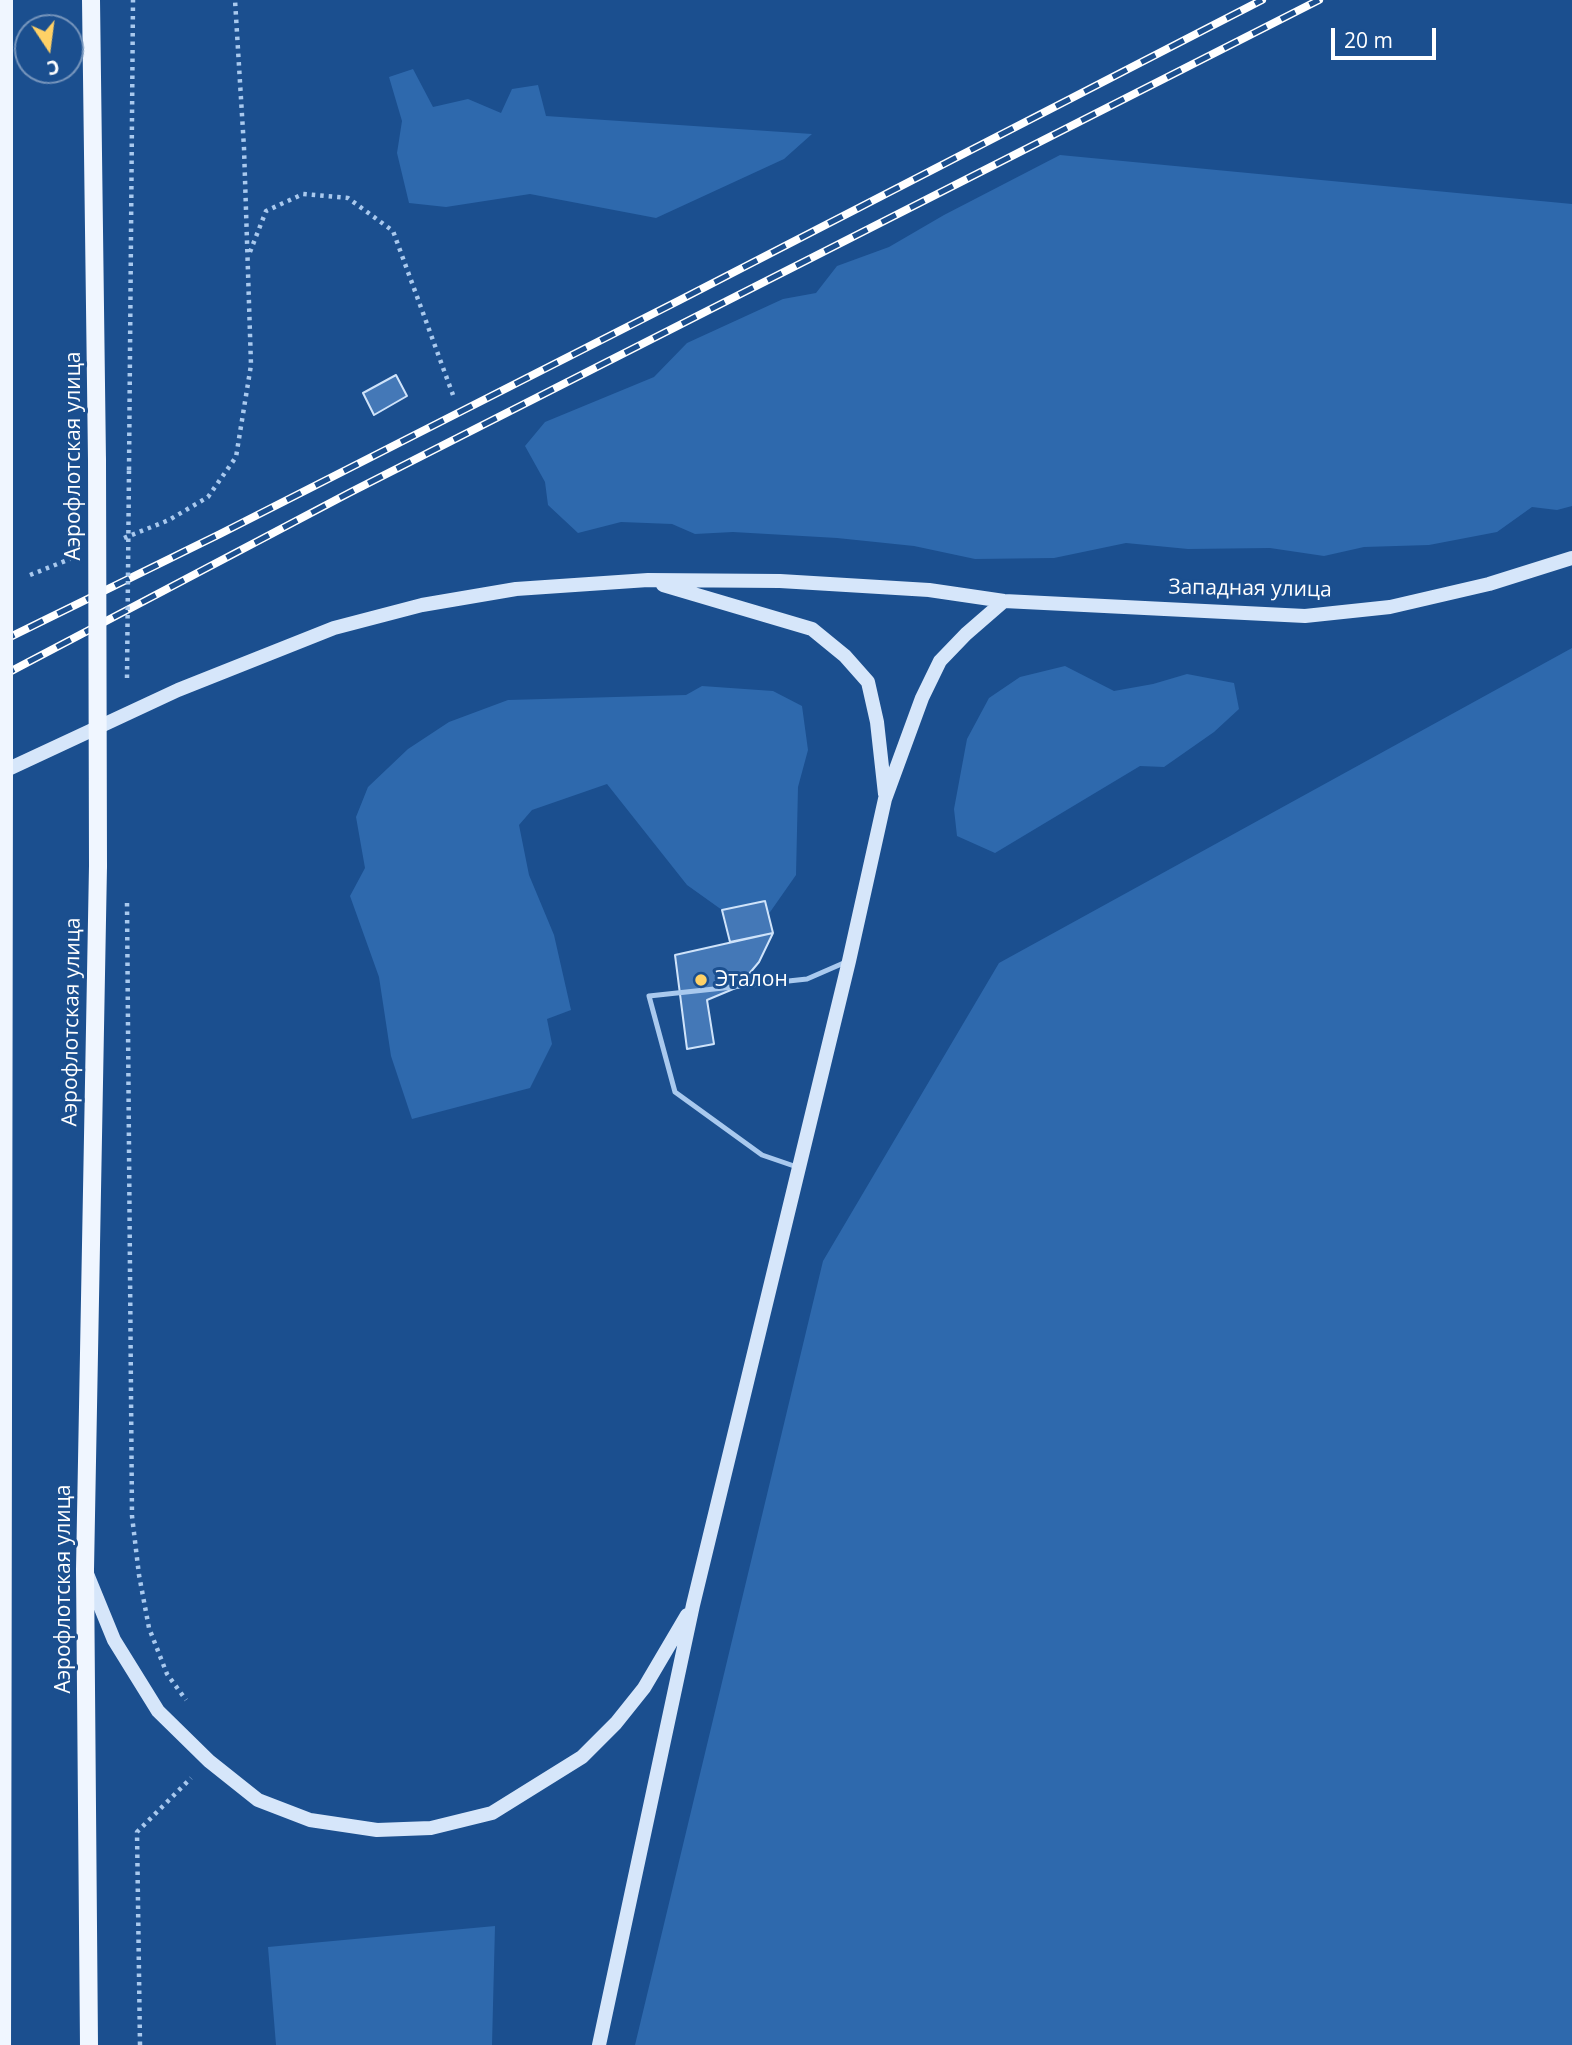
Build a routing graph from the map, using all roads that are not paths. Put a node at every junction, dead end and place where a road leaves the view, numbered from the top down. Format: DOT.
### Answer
graph roads {
  1 [pos="4,0"];
  2 [pos="91,0"];
  3 [pos="1572,558"];
  4 [pos="648,580"];
  5 [pos="1004,601"];
  6 [pos="2,772"];
  7 [pos="885,799"];
  8 [pos="849,961"];
  9 [pos="797,1167"];
  10 [pos="85,1569"];
  11 [pos="693,1605"];
  12 [pos="1,1990"];
  13 [pos="2,2045"];
  14 [pos="89,2045"];
  15 [pos="599,2045"];
  1 -- 6 [label="main road, bridge"];
  2 -- 10 [label="main road, Аэрофлотская улица, bridge"];
  3 -- 5 [label="street, Западная улица"];
  4 -- 5 [label="street, Западная улица"];
  4 -- 6 [label="street, Западная улица"];
  4 -- 7 [label="street"];
  5 -- 7 [label="street"];
  6 -- 12 [label="main road"];
  7 -- 8 [label="street"];
  8 -- 9 [label="street"];
  8 -- 9 [label="lane"];
  9 -- 11 [label="street"];
  10 -- 11 [label="street"];
  10 -- 14 [label="main road, Аэрофлотская улица"];
  11 -- 15 [label="street"];
  12 -- 13 [label="main road"];
}
